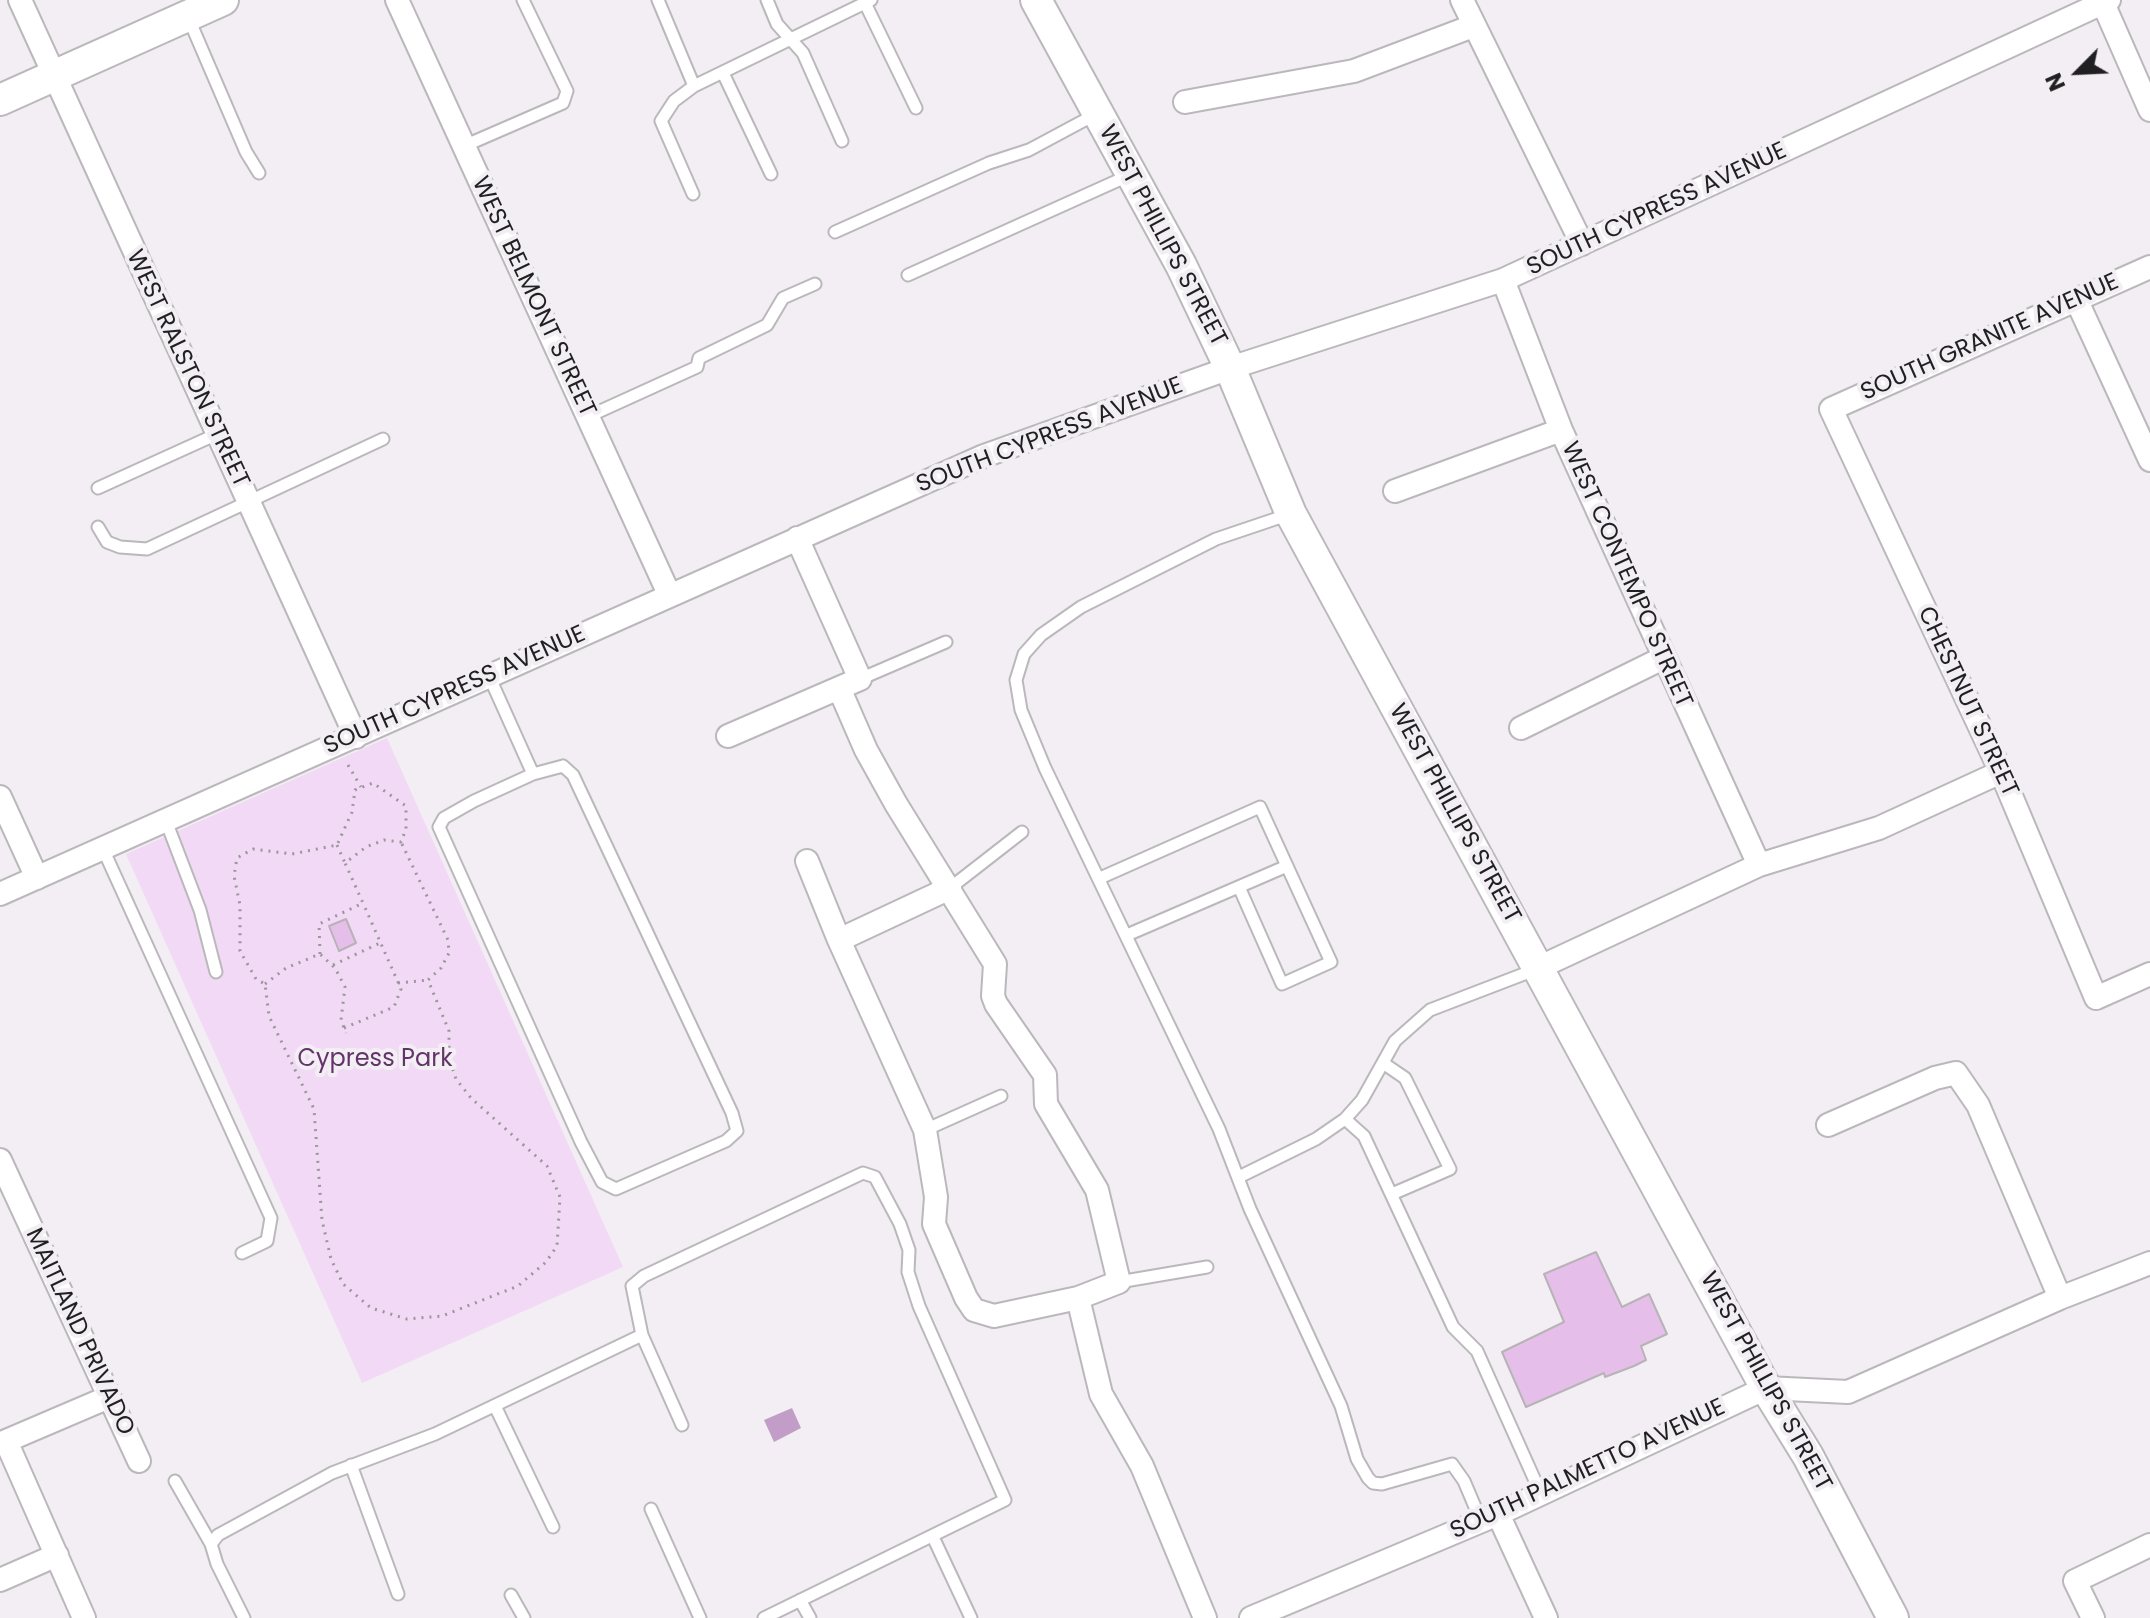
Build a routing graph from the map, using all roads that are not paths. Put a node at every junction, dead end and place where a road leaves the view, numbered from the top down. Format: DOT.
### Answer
graph roads {
  1 [pos="20,0"];
  2 [pos="223,0"];
  3 [pos="397,0"];
  4 [pos="523,0"];
  5 [pos="658,0"];
  6 [pos="767,0"];
  7 [pos="1036,0"];
  8 [pos="1462,0"];
  9 [pos="2106,1"];
  10 [pos="868,2"];
  11 [pos="188,16"];
  12 [pos="1473,26"];
  13 [pos="788,39"];
  14 [pos="723,73"];
  15 [pos="54,76"];
  16 [pos="694,86"];
  17 [pos="0,100"];
  18 [pos="1185,102"];
  19 [pos="916,108"];
  20 [pos="2150,110"];
  21 [pos="1098,113"];
  22 [pos="842,141"];
  23 [pos="464,146"];
  24 [pos="259,173"];
  25 [pos="771,174"];
  26 [pos="1132,174"];
  27 [pos="693,194"];
  28 [pos="835,232"];
  29 [pos="1582,244"];
  30 [pos="2150,267"];
  31 [pos="908,275"];
  32 [pos="1503,280"];
  33 [pos="815,284"];
  34 [pos="2076,299"];
  35 [pos="1230,368"];
  36 [pos="1831,409"];
  37 [pos="587,417"];
  38 [pos="1561,430"];
  39 [pos="217,434"];
  40 [pos="383,439"];
  41 [pos="2150,460"];
  42 [pos="98,488"];
  43 [pos="1395,491"];
  44 [pos="248,501"];
  45 [pos="1291,514"];
  46 [pos="98,527"];
  47 [pos="797,538"];
  48 [pos="669,594"];
  49 [pos="946,642"];
  50 [pos="1663,658"];
  51 [pos="489,676"];
  52 [pos="850,684"];
  53 [pos="1521,728"];
  54 [pos="728,736"];
  55 [pos="356,737"];
  56 [pos="2001,772"];
  57 [pos="533,774"];
  58 [pos="0,797"];
  59 [pos="166,821"];
  60 [pos="1022,832"];
  61 [pos="103,849"];
  62 [pos="807,861"];
  63 [pos="1759,865"];
  64 [pos="1287,866"];
  65 [pos="37,878"];
  66 [pos="1100,878"];
  67 [pos="1239,887"];
  68 [pos="950,888"];
  69 [pos="0,894"];
  70 [pos="1127,935"];
  71 [pos="839,940"];
  72 [pos="1538,968"];
  73 [pos="216,972"];
  74 [pos="2150,974"];
  75 [pos="1383,1063"];
  76 [pos="1001,1096"];
  77 [pos="1345,1119"];
  78 [pos="1828,1125"];
  79 [pos="925,1130"];
  80 [pos="0,1160"];
  81 [pos="1239,1177"];
  82 [pos="1392,1194"];
  83 [pos="242,1253"];
  84 [pos="2150,1263"];
  85 [pos="1207,1267"];
  86 [pos="1119,1282"];
  87 [pos="1078,1298"];
  88 [pos="2060,1298"];
  89 [pos="642,1335"];
  90 [pos="1766,1388"];
  91 [pos="109,1397"];
  92 [pos="495,1406"];
  93 [pos="682,1425"];
  94 [pos="3,1443"];
  95 [pos="139,1461"];
  96 [pos="351,1465"];
  97 [pos="175,1481"];
  98 [pos="1541,1494"];
  99 [pos="651,1509"];
  100 [pos="1489,1517"];
  101 [pos="553,1527"];
  102 [pos="933,1537"];
  103 [pos="211,1544"];
  104 [pos="2150,1545"];
  105 [pos="57,1555"];
  106 [pos="0,1580"];
  107 [pos="398,1594"];
  108 [pos="511,1595"];
  109 [pos="800,1600"];
  110 [pos="84,1618"];
  111 [pos="244,1618"];
  112 [pos="524,1618"];
  113 [pos="700,1618"];
  114 [pos="764,1618"];
  115 [pos="810,1618"];
  116 [pos="971,1618"];
  117 [pos="1205,1618"];
  118 [pos="1251,1618"];
  119 [pos="1546,1618"];
  120 [pos="1893,1618"];
  121 [pos="2093,1618"];
  1 -- 15 [label="street, WEST RALSTON STREET"];
  2 -- 11 [label="street"];
  3 -- 23 [label="street, WEST BELMONT STREET"];
  4 -- 23 [label="lane"];
  5 -- 16 [label="lane"];
  6 -- 13 [label="lane"];
  7 -- 21 [label="street, WEST PHILLIPS STREET"];
  8 -- 12 [label="street"];
  9 -- 20 [label="street"];
  9 -- 29 [label="street, SOUTH CYPRESS AVENUE"];
  10 -- 13 [label="lane"];
  10 -- 19 [label="lane"];
  11 -- 15 [label="street"];
  11 -- 24 [label="lane"];
  12 -- 18 [label="street"];
  12 -- 29 [label="street"];
  13 -- 14 [label="lane"];
  13 -- 22 [label="lane"];
  14 -- 16 [label="lane"];
  14 -- 25 [label="lane"];
  15 -- 17 [label="street"];
  15 -- 39 [label="street, WEST RALSTON STREET"];
  16 -- 27 [label="lane"];
  21 -- 26 [label="street, WEST PHILLIPS STREET"];
  21 -- 28 [label="lane"];
  23 -- 37 [label="street, WEST BELMONT STREET"];
  26 -- 31 [label="lane"];
  26 -- 35 [label="street, WEST PHILLIPS STREET"];
  29 -- 32 [label="street, SOUTH CYPRESS AVENUE"];
  30 -- 34 [label="street, SOUTH GRANITE AVENUE"];
  32 -- 35 [label="street, SOUTH CYPRESS AVENUE"];
  32 -- 38 [label="street, WEST CONTEMPO STREET"];
  33 -- 37 [label="lane"];
  34 -- 36 [label="street, SOUTH GRANITE AVENUE"];
  34 -- 41 [label="street"];
  35 -- 45 [label="street, WEST PHILLIPS STREET"];
  35 -- 47 [label="street, SOUTH CYPRESS AVENUE"];
  36 -- 56 [label="street, CHESTNUT STREET"];
  37 -- 48 [label="street, WEST BELMONT STREET"];
  38 -- 43 [label="street"];
  38 -- 50 [label="street, WEST CONTEMPO STREET"];
  39 -- 42 [label="lane"];
  39 -- 44 [label="street, WEST RALSTON STREET"];
  40 -- 44 [label="lane"];
  44 -- 46 [label="lane"];
  44 -- 55 [label="street, WEST RALSTON STREET"];
  45 -- 66 [label="lane"];
  45 -- 72 [label="street, WEST PHILLIPS STREET"];
  47 -- 48 [label="street, SOUTH CYPRESS AVENUE"];
  47 -- 52 [label="street"];
  48 -- 51 [label="street, SOUTH CYPRESS AVENUE"];
  49 -- 52 [label="lane"];
  50 -- 53 [label="street"];
  50 -- 63 [label="street, WEST CONTEMPO STREET"];
  51 -- 55 [label="street, SOUTH CYPRESS AVENUE"];
  51 -- 57 [label="lane"];
  52 -- 54 [label="street"];
  52 -- 68 [label="street"];
  55 -- 59 [label="street, SOUTH CYPRESS AVENUE"];
  56 -- 63 [label="street"];
  56 -- 74 [label="street, CHESTNUT STREET"];
  57 -- 57 [label="lane"];
  58 -- 65 [label="street"];
  59 -- 61 [label="street, SOUTH CYPRESS AVENUE"];
  59 -- 73 [label="lane"];
  60 -- 68 [label="lane"];
  61 -- 65 [label="street, SOUTH CYPRESS AVENUE"];
  61 -- 83 [label="lane"];
  62 -- 71 [label="street"];
  63 -- 72 [label="street"];
  64 -- 66 [label="lane"];
  64 -- 67 [label="lane"];
  64 -- 67 [label="lane"];
  65 -- 69 [label="street, SOUTH CYPRESS AVENUE"];
  66 -- 70 [label="lane"];
  67 -- 70 [label="lane"];
  68 -- 71 [label="street"];
  68 -- 86 [label="street"];
  70 -- 81 [label="lane"];
  71 -- 79 [label="street"];
  72 -- 75 [label="lane"];
  72 -- 90 [label="street, WEST PHILLIPS STREET"];
  75 -- 77 [label="lane"];
  75 -- 82 [label="lane"];
  76 -- 79 [label="lane"];
  77 -- 81 [label="lane"];
  77 -- 82 [label="lane"];
  78 -- 88 [label="street"];
  79 -- 87 [label="street"];
  80 -- 91 [label="street, MAITLAND PRIVADO"];
  81 -- 100 [label="lane"];
  82 -- 98 [label="lane"];
  84 -- 88 [label="street, SOUTH PALMETTO AVENUE"];
  85 -- 86 [label="lane"];
  86 -- 87 [label="street"];
  87 -- 117 [label="street"];
  88 -- 90 [label="street, SOUTH PALMETTO AVENUE"];
  89 -- 92 [label="lane"];
  89 -- 93 [label="lane"];
  89 -- 102 [label="lane"];
  90 -- 98 [label="street, SOUTH PALMETTO AVENUE"];
  90 -- 120 [label="street, WEST PHILLIPS STREET"];
  91 -- 94 [label="street"];
  91 -- 95 [label="street, MAITLAND PRIVADO"];
  92 -- 96 [label="lane"];
  92 -- 101 [label="lane"];
  94 -- 105 [label="street"];
  96 -- 103 [label="lane"];
  96 -- 107 [label="lane"];
  97 -- 103 [label="lane"];
  98 -- 100 [label="street, SOUTH PALMETTO AVENUE"];
  99 -- 113 [label="lane"];
  100 -- 118 [label="street, SOUTH PALMETTO AVENUE"];
  100 -- 119 [label="street"];
  102 -- 109 [label="lane"];
  102 -- 116 [label="lane"];
  103 -- 111 [label="lane"];
  104 -- 121 [label="street"];
  105 -- 106 [label="street"];
  105 -- 110 [label="street"];
  108 -- 112 [label="lane"];
  109 -- 114 [label="lane"];
  109 -- 115 [label="lane"];
}
